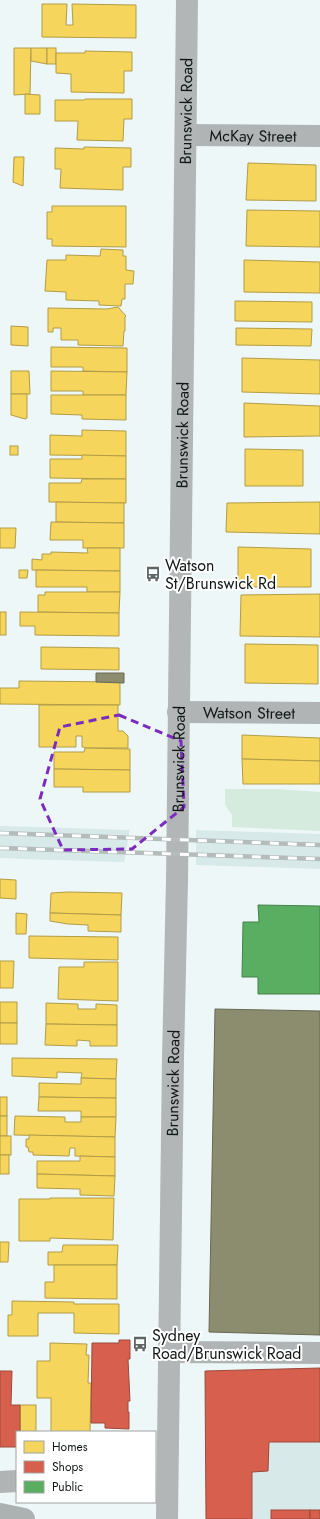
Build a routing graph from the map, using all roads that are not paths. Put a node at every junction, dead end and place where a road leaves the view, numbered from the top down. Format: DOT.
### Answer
graph roads {
  1 [pos="187,0"];
  2 [pos="186,135"];
  3 [pos="320,136"];
  4 [pos="178,712"];
  5 [pos="320,713"];
  6 [pos="168,1352"];
  7 [pos="320,1353"];
  8 [pos="161,1470"];
  9 [pos="16,1481"];
  10 [pos="0,1482"];
  11 [pos="0,1514"];
  12 [pos="24,1519"];
  13 [pos="167,1519"];
  1 -- 2 [label="main road, Brunswick Road"];
  2 -- 3 [label="street, McKay Street"];
  2 -- 4 [label="main road, Brunswick Road"];
  4 -- 5 [label="street, Watson Street"];
  4 -- 6 [label="main road, Brunswick Road"];
  6 -- 7 [label="street"];
  6 -- 8 [label="main road, Brunswick Road"];
  8 -- 13 [label="main road, Brunswick Road"];
  9 -- 10 [label="street"];
  11 -- 12 [label="highway"];
}
